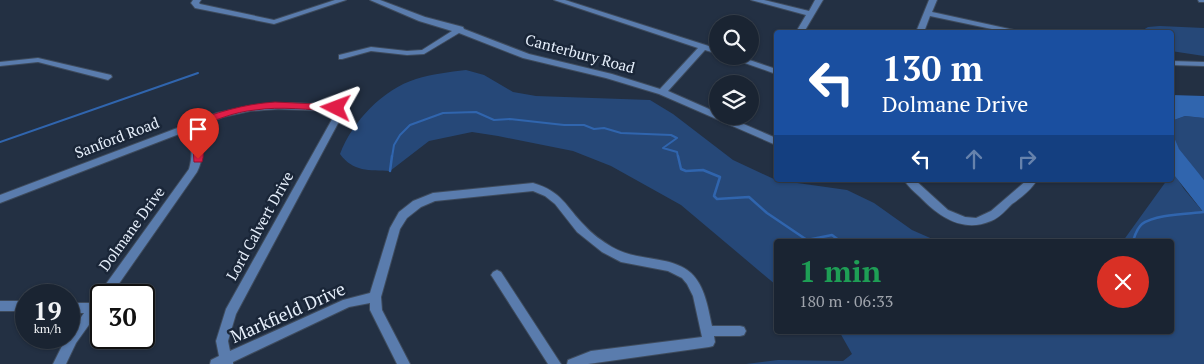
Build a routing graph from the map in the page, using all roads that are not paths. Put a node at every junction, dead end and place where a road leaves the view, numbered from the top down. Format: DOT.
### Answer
graph roads {
  1 [pos="197,0"];
  2 [pos="342,0"];
  3 [pos="374,0"];
  4 [pos="558,0"];
  5 [pos="755,0"];
  6 [pos="819,0"];
  7 [pos="933,0"];
  8 [pos="928,13"];
  9 [pos="811,14"];
  10 [pos="460,29"];
  11 [pos="801,30"];
  12 [pos="921,30"];
  13 [pos="1005,30"];
  14 [pos="703,48"];
  15 [pos="709,50"];
  16 [pos="342,57"];
  17 [pos="1174,63"];
  18 [pos="0,64"];
  19 [pos="1204,64"];
  20 [pos="755,65"];
  21 [pos="774,71"];
  22 [pos="108,76"];
  23 [pos="662,92"];
  24 [pos="336,108"];
  25 [pos="190,126"];
  26 [pos="774,141"];
  27 [pos="911,182"];
  28 [pos="1030,182"];
  29 [pos="0,198"];
  30 [pos="496,276"];
  31 [pos="112,284"];
  32 [pos="376,297"];
  33 [pos="0,306"];
  34 [pos="15,306"];
  35 [pos="90,315"];
  36 [pos="706,331"];
  37 [pos="740,331"];
  38 [pos="223,363"];
  39 [pos="59,364"];
  40 [pos="404,364"];
  41 [pos="555,364"];
  42 [pos="573,364"];
  1 -- 2 [label="street"];
  3 -- 10 [label="street, Canterbury Road"];
  4 -- 14 [label="street"];
  5 -- 9 [label="street"];
  6 -- 9 [label="street"];
  7 -- 8 [label="street"];
  8 -- 12 [label="street"];
  8 -- 13 [label="street"];
  9 -- 11 [label="street"];
  10 -- 16 [label="street"];
  10 -- 23 [label="street, Canterbury Road"];
  14 -- 15 [label="street"];
  14 -- 23 [label="street"];
  17 -- 19 [label="street"];
  18 -- 22 [label="street"];
  20 -- 21 [label="street"];
  23 -- 26 [label="street, Canterbury Road"];
  24 -- 25 [label="street, Sanford Road"];
  24 -- 38 [label="street, Lord Calvert Drive"];
  25 -- 29 [label="street, Sanford Road"];
  25 -- 31 [label="street, Dolmane Drive"];
  27 -- 28 [label="street"];
  30 -- 41 [label="street"];
  32 -- 36 [label="street"];
  32 -- 38 [label="street, Markfield Drive"];
  32 -- 40 [label="street"];
  33 -- 34 [label="street"];
  35 -- 39 [label="street"];
  36 -- 37 [label="street"];
  36 -- 42 [label="street"];
}
